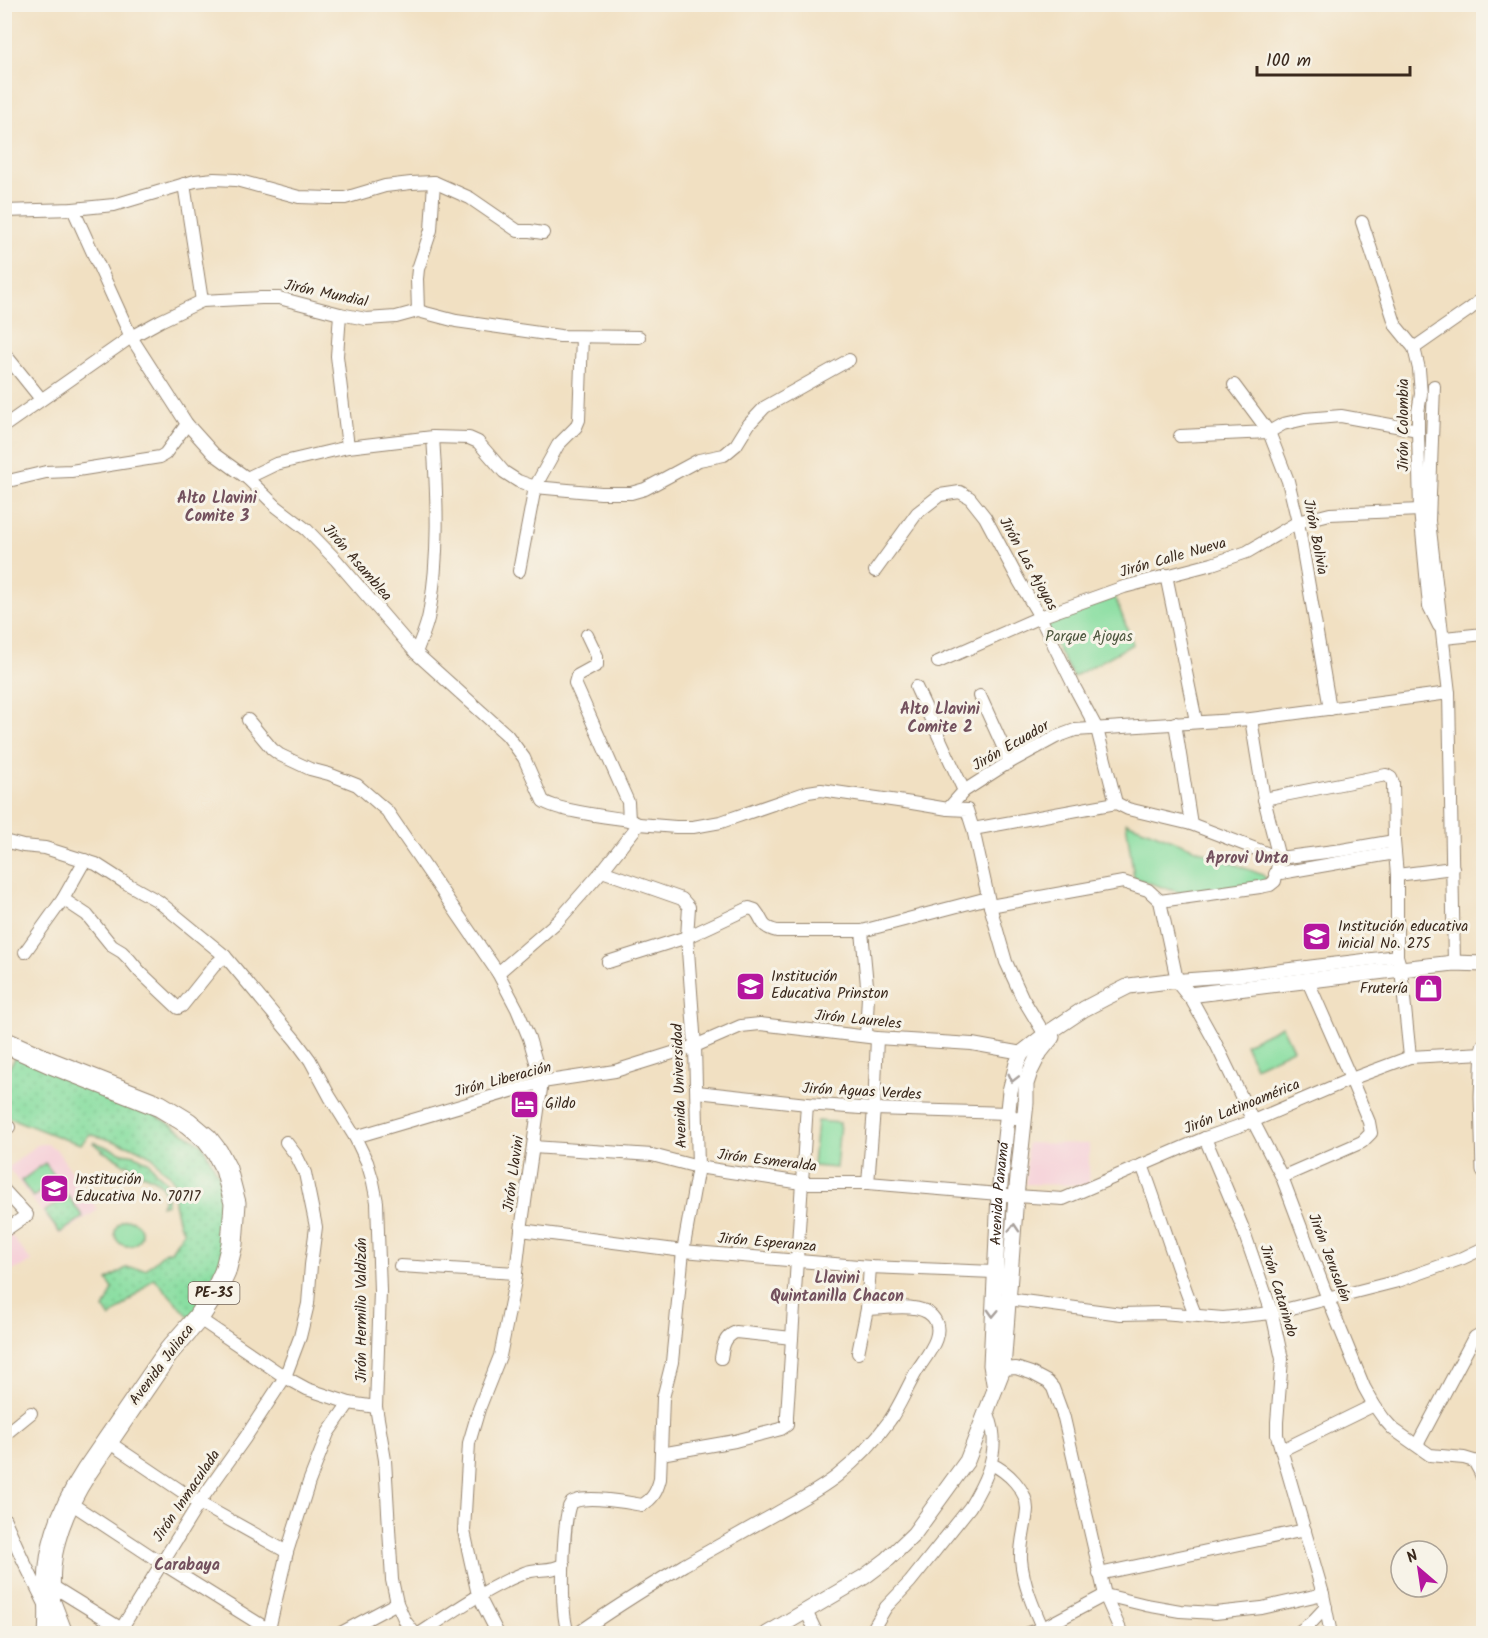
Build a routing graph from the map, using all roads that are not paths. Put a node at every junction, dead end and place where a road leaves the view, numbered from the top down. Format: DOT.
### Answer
graph roads {
  1 [pos="435,182"];
  2 [pos="184,184"];
  3 [pos="72,209"];
  4 [pos="4,210"];
  5 [pos="1362,222"];
  6 [pos="543,233"];
  7 [pos="1484,297"];
  8 [pos="202,302"];
  9 [pos="418,311"];
  10 [pos="340,314"];
  11 [pos="131,337"];
  12 [pos="582,337"];
  13 [pos="639,337"];
  14 [pos="1414,348"];
  15 [pos="4,353"];
  16 [pos="849,360"];
  17 [pos="1234,385"];
  18 [pos="1434,386"];
  19 [pos="41,399"];
  20 [pos="187,424"];
  21 [pos="4,426"];
  22 [pos="1418,430"];
  23 [pos="1269,432"];
  24 [pos="1180,436"];
  25 [pos="433,437"];
  26 [pos="348,447"];
  27 [pos="247,478"];
  28 [pos="4,482"];
  29 [pos="535,487"];
  30 [pos="1420,510"];
  31 [pos="1298,522"];
  32 [pos="875,571"];
  33 [pos="519,572"];
  34 [pos="1166,575"];
  35 [pos="1040,617"];
  36 [pos="1484,634"];
  37 [pos="587,635"];
  38 [pos="1444,638"];
  39 [pos="416,654"];
  40 [pos="938,662"];
  41 [pos="916,687"];
  42 [pos="1449,693"];
  43 [pos="980,696"];
  44 [pos="1330,709"];
  45 [pos="1251,719"];
  46 [pos="248,720"];
  47 [pos="1196,722"];
  48 [pos="1175,723"];
  49 [pos="1097,729"];
  50 [pos="1010,762"];
  51 [pos="964,791"];
  52 [pos="1264,799"];
  53 [pos="1116,803"];
  54 [pos="948,809"];
  55 [pos="634,822"];
  56 [pos="1191,824"];
  57 [pos="973,829"];
  58 [pos="4,841"];
  59 [pos="1394,847"];
  60 [pos="1280,858"];
  61 [pos="85,860"];
  62 [pos="1453,868"];
  63 [pos="602,871"];
  64 [pos="1275,874"];
  65 [pos="1397,875"];
  66 [pos="63,899"];
  67 [pos="1160,901"];
  68 [pos="989,902"];
  69 [pos="862,931"];
  70 [pos="687,937"];
  71 [pos="25,952"];
  72 [pos="225,956"];
  73 [pos="608,962"];
  74 [pos="1399,963"];
  75 [pos="1454,963"];
  76 [pos="1484,964"];
  77 [pos="498,973"];
  78 [pos="1177,980"];
  79 [pos="1307,980"];
  80 [pos="1189,995"];
  81 [pos="1064,1021"];
  82 [pos="1045,1035"];
  83 [pos="872,1037"];
  84 [pos="4,1042"];
  85 [pos="695,1046"];
  86 [pos="1484,1047"];
  87 [pos="1022,1053"];
  88 [pos="1483,1053"];
  89 [pos="1410,1057"];
  90 [pos="1351,1078"];
  91 [pos="542,1082"];
  92 [pos="697,1092"];
  93 [pos="807,1104"];
  94 [pos="874,1109"];
  95 [pos="1008,1113"];
  96 [pos="1253,1121"];
  97 [pos="1024,1123"];
  98 [pos="4,1125"];
  99 [pos="4,1131"];
  100 [pos="1483,1131"];
  101 [pos="356,1137"];
  102 [pos="1205,1138"];
  103 [pos="286,1142"];
  104 [pos="533,1147"];
  105 [pos="1142,1165"];
  106 [pos="698,1167"];
  107 [pos="1484,1170"];
  108 [pos="1282,1177"];
  109 [pos="802,1183"];
  110 [pos="868,1184"];
  111 [pos="4,1190"];
  112 [pos="999,1194"];
  113 [pos="1016,1196"];
  114 [pos="521,1230"];
  115 [pos="4,1231"];
  116 [pos="1484,1248"];
  117 [pos="683,1251"];
  118 [pos="797,1260"];
  119 [pos="400,1266"];
  120 [pos="870,1267"];
  121 [pos="994,1272"];
  122 [pos="516,1273"];
  123 [pos="1010,1279"];
  124 [pos="1008,1299"];
  125 [pos="1328,1299"];
  126 [pos="867,1309"];
  127 [pos="1272,1313"];
  128 [pos="1195,1314"];
  129 [pos="198,1318"];
  130 [pos="1484,1332"];
  131 [pos="792,1338"];
  132 [pos="858,1353"];
  133 [pos="721,1358"];
  134 [pos="1004,1369"];
  135 [pos="285,1377"];
  136 [pos="995,1389"];
  137 [pos="349,1403"];
  138 [pos="1374,1405"];
  139 [pos="376,1407"];
  140 [pos="987,1409"];
  141 [pos="31,1413"];
  142 [pos="4,1435"];
  143 [pos="107,1441"];
  144 [pos="1417,1445"];
  145 [pos="1282,1450"];
  146 [pos="661,1454"];
  147 [pos="991,1464"];
  148 [pos="1484,1482"];
  149 [pos="69,1502"];
  150 [pos="199,1503"];
  151 [pos="4,1518"];
  152 [pos="1305,1530"];
  153 [pos="287,1552"];
  154 [pos="160,1562"];
  155 [pos="564,1564"];
  156 [pos="1099,1574"];
  157 [pos="49,1584"];
  158 [pos="1323,1594"];
  159 [pos="478,1595"];
  160 [pos="1105,1595"];
  161 [pos="397,1603"];
  162 [pos="1326,1607"];
  163 [pos="806,1611"];
  164 [pos="50,1624"];
  165 [pos="1044,1631"];
  166 [pos="123,1632"];
  167 [pos="269,1632"];
  168 [pos="67,1634"];
  169 [pos="339,1634"];
  170 [pos="415,1634"];
  171 [pos="419,1634"];
  172 [pos="498,1634"];
  173 [pos="569,1634"];
  174 [pos="577,1634"];
  175 [pos="767,1634"];
  176 [pos="817,1634"];
  177 [pos="870,1634"];
  178 [pos="1025,1634"];
  179 [pos="1122,1634"];
  180 [pos="1296,1634"];
  181 [pos="1331,1634"];
  1 -- 2 [label="street"];
  1 -- 6 [label="street"];
  1 -- 9 [label="street"];
  2 -- 3 [label="street"];
  2 -- 8 [label="street"];
  3 -- 4 [label="street"];
  3 -- 11 [label="street, Jirón Asamblea"];
  5 -- 14 [label="street, Jirón Colombia"];
  7 -- 14 [label="street"];
  8 -- 10 [label="street, Jirón Mundial"];
  8 -- 11 [label="street, Jirón Mundial"];
  9 -- 10 [label="street, Jirón Mundial"];
  9 -- 12 [label="street, Jirón Mundial"];
  10 -- 26 [label="street"];
  11 -- 19 [label="street, Jirón Mundial"];
  11 -- 20 [label="street, Jirón Asamblea"];
  12 -- 13 [label="street, Jirón Mundial"];
  12 -- 29 [label="street"];
  14 -- 22 [label="street, Jirón Colombia"];
  15 -- 19 [label="street"];
  16 -- 29 [label="street"];
  17 -- 23 [label="street, Jirón Bolivia"];
  18 -- 38 [label="street, Jirón Colombia"];
  19 -- 21 [label="street, Jirón Mundial"];
  20 -- 27 [label="street, Jirón Asamblea"];
  20 -- 28 [label="street"];
  22 -- 23 [label="street"];
  22 -- 30 [label="street, Jirón Colombia"];
  23 -- 24 [label="street"];
  23 -- 31 [label="street, Jirón Bolivia"];
  25 -- 26 [label="street"];
  25 -- 29 [label="street"];
  25 -- 39 [label="street"];
  26 -- 27 [label="street"];
  27 -- 39 [label="street, Jirón Asamblea"];
  29 -- 33 [label="street"];
  30 -- 31 [label="street, Jirón Calle Nueva"];
  30 -- 38 [label="street, Jirón Colombia"];
  31 -- 34 [label="street, Jirón Calle Nueva"];
  31 -- 44 [label="street, Jirón Bolivia"];
  32 -- 35 [label="street, Jirón Las Ajoyas"];
  34 -- 35 [label="street, Jirón Calle Nueva"];
  34 -- 47 [label="street"];
  35 -- 40 [label="street, Jirón Calle Nueva"];
  35 -- 49 [label="street, Jirón Las Ajoyas"];
  36 -- 38 [label="street"];
  37 -- 55 [label="street"];
  38 -- 42 [label="street, Jirón Colombia"];
  39 -- 55 [label="street, Jirón Asamblea"];
  41 -- 51 [label="street"];
  42 -- 44 [label="street, Jirón Ecuador"];
  42 -- 62 [label="street, Jirón Colombia"];
  43 -- 50 [label="street"];
  44 -- 45 [label="street, Jirón Ecuador"];
  45 -- 47 [label="street, Jirón Ecuador"];
  45 -- 52 [label="street"];
  46 -- 77 [label="street, Jirón Llavini"];
  47 -- 48 [label="street, Jirón Ecuador"];
  48 -- 49 [label="street, Jirón Ecuador"];
  48 -- 56 [label="street"];
  49 -- 50 [label="street, Jirón Ecuador"];
  49 -- 53 [label="street, Jirón Las Ajoyas"];
  50 -- 51 [label="street, Jirón Ecuador"];
  51 -- 54 [label="street, Jirón Ecuador"];
  52 -- 59 [label="street"];
  52 -- 60 [label="street"];
  53 -- 56 [label="street"];
  53 -- 57 [label="street"];
  54 -- 55 [label="street"];
  54 -- 57 [label="street"];
  55 -- 63 [label="street"];
  56 -- 60 [label="street"];
  57 -- 68 [label="street"];
  58 -- 61 [label="street, Jirón Hermilio Valdizán"];
  59 -- 60 [label="street"];
  59 -- 64 [label="street"];
  59 -- 65 [label="street"];
  60 -- 64 [label="street"];
  61 -- 66 [label="street"];
  61 -- 72 [label="street, Jirón Hermilio Valdizán"];
  62 -- 65 [label="street"];
  62 -- 75 [label="street, Jirón Colombia"];
  63 -- 70 [label="street, Avenida Universidad"];
  63 -- 77 [label="street"];
  64 -- 67 [label="street"];
  65 -- 74 [label="street"];
  66 -- 71 [label="street"];
  66 -- 72 [label="street"];
  67 -- 68 [label="street"];
  67 -- 78 [label="street"];
  68 -- 69 [label="street"];
  68 -- 82 [label="street"];
  69 -- 70 [label="street"];
  69 -- 83 [label="street"];
  70 -- 73 [label="street"];
  70 -- 85 [label="street, Avenida Universidad"];
  72 -- 101 [label="street, Jirón Hermilio Valdizán"];
  74 -- 75 [label="street, Avenida Panamá"];
  74 -- 78 [label="street, Avenida Panamá"];
  74 -- 79 [label="street, Avenida Panamá"];
  74 -- 89 [label="street"];
  75 -- 76 [label="street, Avenida Panamá"];
  77 -- 91 [label="street, Jirón Llavini"];
  78 -- 80 [label="street"];
  78 -- 81 [label="street, Avenida Panamá"];
  79 -- 80 [label="street, Avenida Panamá"];
  79 -- 90 [label="street"];
  80 -- 96 [label="street, Jirón Jerusalén"];
  81 -- 82 [label="street, Avenida Panamá"];
  81 -- 97 [label="street, Avenida Panamá"];
  82 -- 87 [label="street, Avenida Panamá"];
  83 -- 85 [label="street, Jirón Laureles"];
  83 -- 87 [label="street, Jirón Laureles"];
  83 -- 94 [label="street"];
  84 -- 129 [label="highway, Avenida Juliaca / PE-3S"];
  85 -- 91 [label="street, Jirón Liberación"];
  85 -- 92 [label="street, Avenida Universidad"];
  86 -- 88 [label="street"];
  87 -- 95 [label="street, Avenida Panamá, one-way"];
  88 -- 89 [label="street, Jirón Latinoamérica"];
  88 -- 100 [label="street"];
  89 -- 90 [label="street, Jirón Latinoamérica"];
  90 -- 96 [label="street, Jirón Latinoamérica"];
  90 -- 108 [label="street"];
  91 -- 101 [label="street, Jirón Liberación"];
  91 -- 104 [label="street, Jirón Llavini"];
  92 -- 93 [label="street, Jirón Aguas Verdes"];
  92 -- 106 [label="street, Avenida Universidad"];
  93 -- 94 [label="street, Jirón Aguas Verdes"];
  93 -- 109 [label="street"];
  94 -- 95 [label="street, Jirón Aguas Verdes"];
  94 -- 110 [label="street"];
  95 -- 97 [label="street"];
  95 -- 112 [label="street, Avenida Panamá"];
  96 -- 102 [label="street, Jirón Latinoamérica"];
  96 -- 108 [label="street, Jirón Jerusalén"];
  97 -- 113 [label="street, Avenida Panamá"];
  98 -- 99 [label="street"];
  100 -- 107 [label="street"];
  101 -- 139 [label="street, Jirón Hermilio Valdizán"];
  102 -- 105 [label="street, Jirón Latinoamérica"];
  102 -- 127 [label="street, Jirón Catarindo"];
  103 -- 135 [label="street, Jirón Inmaculada"];
  104 -- 106 [label="street, Jirón Esmeralda"];
  104 -- 114 [label="street, Jirón Llavini"];
  105 -- 113 [label="street, Jirón Latinoamérica"];
  105 -- 128 [label="street"];
  106 -- 109 [label="street, Jirón Esmeralda"];
  106 -- 117 [label="street, Avenida Universidad"];
  108 -- 125 [label="street, Jirón Jerusalén"];
  109 -- 110 [label="street, Jirón Esmeralda"];
  109 -- 118 [label="street"];
  110 -- 112 [label="street, Jirón Esmeralda"];
  111 -- 115 [label="street"];
  112 -- 113 [label="street, Jirón Latinoamérica"];
  112 -- 121 [label="street, Avenida Panamá"];
  123 -- 113 [label="street, Avenida Panamá, one-way"];
  114 -- 117 [label="street, Jirón Esperanza"];
  114 -- 122 [label="street, Jirón Llavini"];
  116 -- 125 [label="street"];
  117 -- 118 [label="street, Jirón Esperanza"];
  117 -- 146 [label="street, Avenida Universidad"];
  118 -- 120 [label="street, Jirón Esperanza"];
  118 -- 131 [label="street"];
  119 -- 122 [label="street"];
  120 -- 121 [label="street, Jirón Esperanza"];
  120 -- 126 [label="street"];
  121 -- 123 [label="street, Jirón Esperanza"];
  121 -- 136 [label="street, Avenida Panamá, one-way"];
  122 -- 159 [label="street, Jirón Llavini"];
  123 -- 124 [label="street, Avenida Panamá"];
  124 -- 128 [label="street"];
  124 -- 134 [label="street, Avenida Panamá"];
  125 -- 127 [label="street"];
  125 -- 138 [label="street, Jirón Jerusalén"];
  126 -- 132 [label="street"];
  126 -- 174 [label="street"];
  127 -- 128 [label="street"];
  127 -- 145 [label="street, Jirón Catarindo"];
  129 -- 135 [label="street"];
  129 -- 143 [label="highway, Avenida Juliaca / PE-3S"];
  130 -- 144 [label="street"];
  131 -- 133 [label="street"];
  131 -- 146 [label="street"];
  134 -- 136 [label="street, Avenida Panamá"];
  134 -- 156 [label="street"];
  135 -- 137 [label="street"];
  135 -- 150 [label="street, Jirón Inmaculada"];
  136 -- 140 [label="street, Avenida Panamá"];
  137 -- 139 [label="street"];
  137 -- 153 [label="street"];
  138 -- 144 [label="street, Jirón Jerusalén"];
  138 -- 145 [label="street"];
  139 -- 161 [label="street, Jirón Hermilio Valdizán"];
  140 -- 147 [label="street"];
  140 -- 163 [label="street, Avenida Panamá"];
  141 -- 142 [label="street"];
  143 -- 149 [label="highway, Avenida Juliaca / PE-3S"];
  143 -- 150 [label="street"];
  144 -- 148 [label="street, Jirón Jerusalén"];
  145 -- 152 [label="street, Jirón Catarindo"];
  146 -- 155 [label="street, Avenida Universidad"];
  147 -- 165 [label="street"];
  147 -- 177 [label="street"];
  149 -- 154 [label="street"];
  149 -- 157 [label="highway, Avenida Juliaca / PE-3S"];
  150 -- 153 [label="street"];
  150 -- 154 [label="street, Jirón Inmaculada"];
  151 -- 164 [label="street"];
  152 -- 156 [label="street"];
  152 -- 158 [label="street, Jirón Catarindo"];
  153 -- 167 [label="street"];
  154 -- 166 [label="street, Jirón Inmaculada"];
  154 -- 167 [label="street"];
  155 -- 159 [label="street"];
  155 -- 173 [label="street"];
  156 -- 160 [label="street"];
  157 -- 164 [label="highway, Avenida Juliaca / PE-3S"];
  157 -- 166 [label="street"];
  157 -- 168 [label="street"];
  158 -- 160 [label="street"];
  158 -- 162 [label="street, Jirón Catarindo"];
  159 -- 171 [label="street"];
  159 -- 172 [label="street, Jirón Llavini"];
  160 -- 165 [label="street"];
  160 -- 179 [label="street"];
  161 -- 169 [label="street"];
  161 -- 170 [label="street, Jirón Hermilio Valdizán"];
  162 -- 180 [label="street"];
  162 -- 181 [label="street, Jirón Catarindo"];
  163 -- 175 [label="street, Avenida Panamá"];
  163 -- 176 [label="street"];
  165 -- 178 [label="street"];
}
